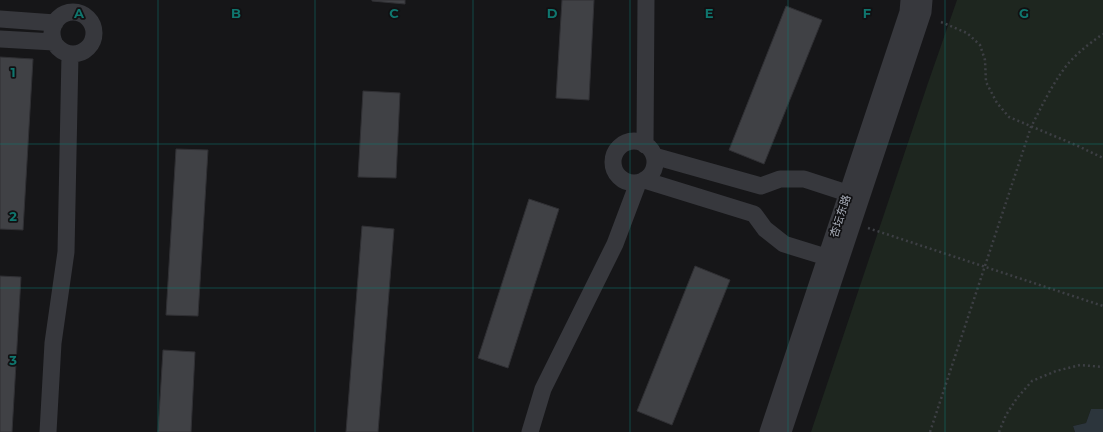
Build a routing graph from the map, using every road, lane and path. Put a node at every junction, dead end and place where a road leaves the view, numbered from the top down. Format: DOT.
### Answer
graph roads {
  1 [pos="646,0"];
  2 [pos="909,0"];
  3 [pos="924,0"];
  4 [pos="0,19"];
  5 [pos="941,22"];
  6 [pos="55,23"];
  7 [pos="1103,34"];
  8 [pos="0,39"];
  9 [pos="54,42"];
  10 [pos="70,54"];
  11 [pos="1031,127"];
  12 [pos="649,150"];
  13 [pos="1103,158"];
  14 [pos="641,181"];
  15 [pos="847,193"];
  16 [pos="867,228"];
  17 [pos="826,257"];
  18 [pos="985,267"];
  19 [pos="1103,306"];
  20 [pos="1103,367"];
  21 [pos="48,432"];
  22 [pos="530,432"];
  23 [pos="768,432"];
  24 [pos="783,432"];
  25 [pos="930,432"];
  26 [pos="999,432"];
  1 -- 12 [label="street"];
  2 -- 15 [label="street, 杏坛东路"];
  3 -- 24 [label="street, 杏坛东路"];
  4 -- 6 [label="street"];
  5 -- 11 [label="path"];
  6 -- 9 [label="street"];
  6 -- 10 [label="street"];
  7 -- 11 [label="path"];
  8 -- 9 [label="street"];
  9 -- 10 [label="street"];
  10 -- 21 [label="street"];
  11 -- 13 [label="path"];
  11 -- 18 [label="path"];
  12 -- 14 [label="street"];
  12 -- 14 [label="street"];
  12 -- 15 [label="street"];
  14 -- 17 [label="street"];
  14 -- 22 [label="street"];
  15 -- 17 [label="street, 杏坛东路"];
  16 -- 18 [label="path"];
  17 -- 23 [label="street, 杏坛东路"];
  18 -- 19 [label="path"];
  18 -- 25 [label="path"];
  20 -- 26 [label="path"];
}
